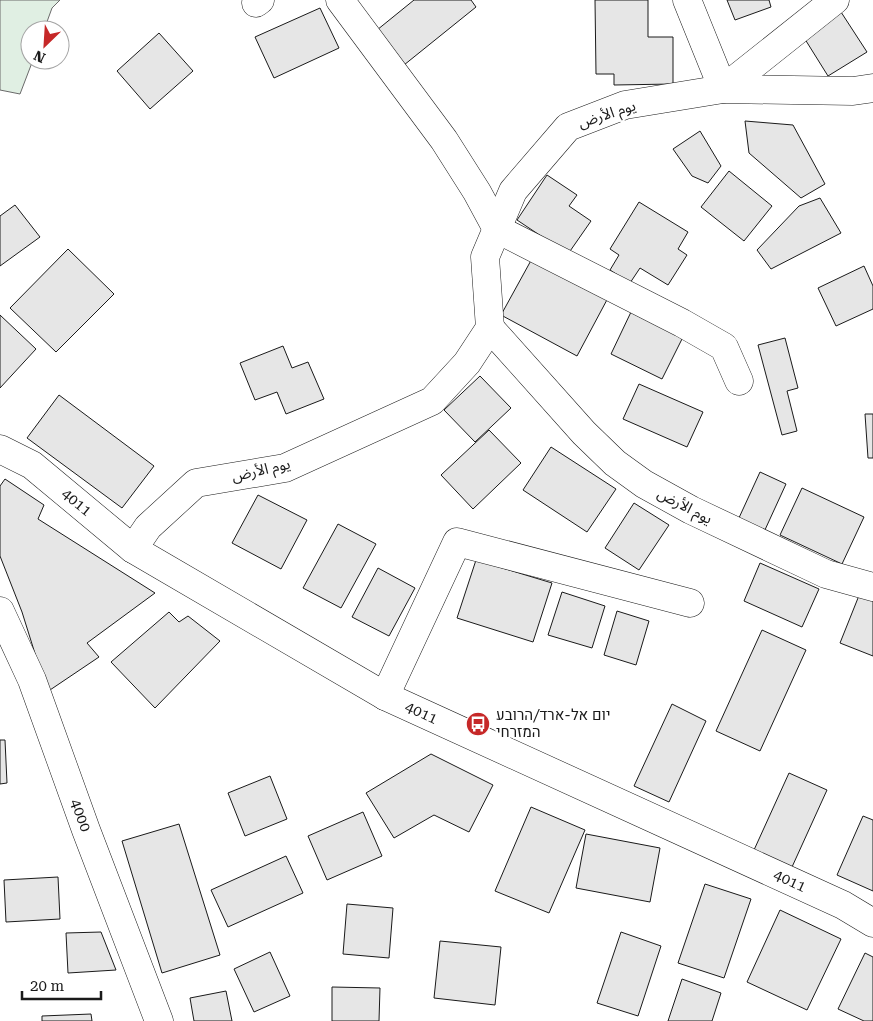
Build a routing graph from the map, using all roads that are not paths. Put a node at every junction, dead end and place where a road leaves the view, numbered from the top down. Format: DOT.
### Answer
graph roads {
  1 [pos="340,0"];
  2 [pos="687,0"];
  3 [pos="835,0"];
  4 [pos="873,88"];
  5 [pos="724,89"];
  6 [pos="497,229"];
  7 [pos="490,328"];
  8 [pos="739,381"];
  9 [pos="0,449"];
  10 [pos="133,549"];
  11 [pos="873,588"];
  12 [pos="690,603"];
  13 [pos="0,611"];
  14 [pos="385,696"];
  15 [pos="873,923"];
  16 [pos="160,1021"];
  1 -- 6 [label="street"];
  2 -- 5 [label="street"];
  3 -- 5 [label="street"];
  4 -- 5 [label="street, يوم الأرض"];
  5 -- 6 [label="street, يوم الأرض"];
  6 -- 7 [label="street, يوم الأرض"];
  6 -- 8 [label="street"];
  7 -- 10 [label="street, يوم الأرض"];
  7 -- 11 [label="street, يوم الأرض"];
  9 -- 10 [label="street, 4011"];
  10 -- 14 [label="street, 4011"];
  12 -- 14 [label="street"];
  13 -- 16 [label="street, 4000"];
  14 -- 15 [label="street, 4011"];
}
